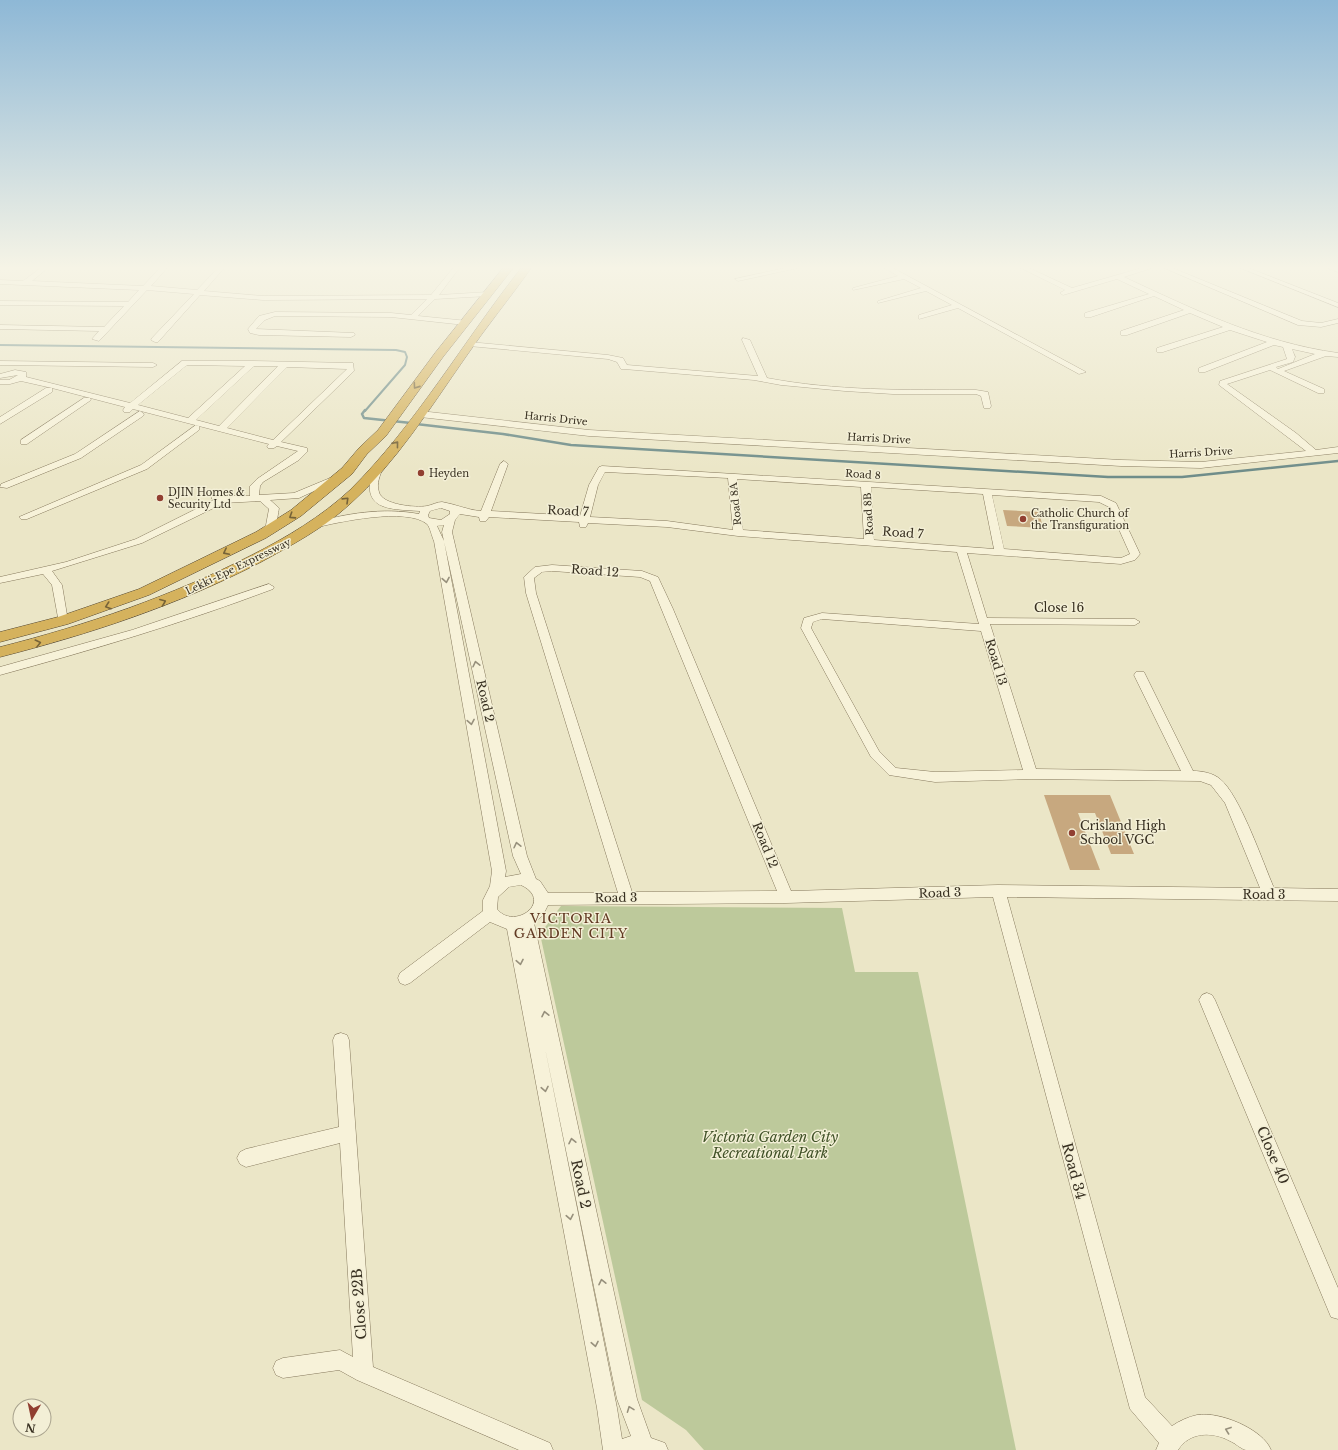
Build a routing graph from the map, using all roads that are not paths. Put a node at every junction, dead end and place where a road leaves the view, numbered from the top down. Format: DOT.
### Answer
graph roads {
  1 [pos="99,335"];
  2 [pos="160,335"];
  3 [pos="456,335"];
  4 [pos="476,335"];
  5 [pos="1012,335"];
  6 [pos="1207,335"];
  7 [pos="1250,335"];
  8 [pos="96,339"];
  9 [pos="155,340"];
  10 [pos="746,340"];
  11 [pos="1272,343"];
  12 [pos="469,344"];
  13 [pos="1287,347"];
  14 [pos="1160,350"];
  15 [pos="1323,354"];
  16 [pos="1338,355"];
  17 [pos="0,363"];
  18 [pos="253,363"];
  19 [pos="21,364"];
  20 [pos="285,364"];
  21 [pos="153,365"];
  22 [pos="1273,369"];
  23 [pos="1202,370"];
  24 [pos="15,372"];
  25 [pos="1082,372"];
  26 [pos="1239,378"];
  27 [pos="18,379"];
  28 [pos="763,379"];
  29 [pos="0,381"];
  30 [pos="1247,381"];
  31 [pos="49,390"];
  32 [pos="1231,390"];
  33 [pos="1321,391"];
  34 [pos="87,400"];
  35 [pos="987,406"];
  36 [pos="129,408"];
  37 [pos="140,414"];
  38 [pos="418,416"];
  39 [pos="0,421"];
  40 [pos="193,425"];
  41 [pos="221,429"];
  42 [pos="24,442"];
  43 [pos="276,446"];
  44 [pos="1338,450"];
  45 [pos="1314,453"];
  46 [pos="504,464"];
  47 [pos="380,465"];
  48 [pos="347,471"];
  49 [pos="732,476"];
  50 [pos="866,485"];
  51 [pos="4,486"];
  52 [pos="987,492"];
  53 [pos="258,497"];
  54 [pos="452,516"];
  55 [pos="736,516"];
  56 [pos="24,517"];
  57 [pos="427,517"];
  58 [pos="484,517"];
  59 [pos="584,522"];
  60 [pos="314,525"];
  61 [pos="718,530"];
  62 [pos="738,533"];
  63 [pos="261,535"];
  64 [pos="869,543"];
  65 [pos="961,550"];
  66 [pos="1000,552"];
  67 [pos="1121,561"];
  68 [pos="46,570"];
  69 [pos="0,580"];
  70 [pos="269,586"];
  71 [pos="63,621"];
  72 [pos="1135,622"];
  73 [pos="984,624"];
  74 [pos="0,637"];
  75 [pos="0,652"];
  76 [pos="0,671"];
  77 [pos="1140,675"];
  78 [pos="1031,774"];
  79 [pos="1189,775"];
  80 [pos="530,882"];
  81 [pos="498,886"];
  82 [pos="998,891"];
  83 [pos="1270,895"];
  84 [pos="1338,895"];
  85 [pos="786,897"];
  86 [pos="627,898"];
  87 [pos="542,899"];
  88 [pos="491,913"];
  89 [pos="519,922"];
  90 [pos="405,978"];
  91 [pos="1207,1000"];
  92 [pos="341,1040"];
  93 [pos="348,1132"];
  94 [pos="246,1158"];
  95 [pos="580,1181"];
  96 [pos="564,1186"];
  97 [pos="1338,1310"];
  98 [pos="283,1368"];
  99 [pos="364,1373"];
  100 [pos="1168,1445"];
  101 [pos="651,1448"];
  102 [pos="543,1450"];
  103 [pos="613,1450"];
  104 [pos="620,1450"];
  105 [pos="1260,1450"];
  1 -- 8 [label="street"];
  2 -- 9 [label="street"];
  3 -- 48 [label="highway, Lekki-Epe Expressway, one-way"];
  4 -- 12 [label="highway, Lekki-Epe Expressway"];
  5 -- 25 [label="street"];
  6 -- 14 [label="street"];
  7 -- 11 [label="street"];
  10 -- 28 [label="street"];
  11 -- 13 [label="street"];
  11 -- 23 [label="street"];
  12 -- 28 [label="street"];
  12 -- 38 [label="highway, Lekki-Epe Expressway"];
  13 -- 15 [label="street"];
  13 -- 22 [label="street"];
  15 -- 16 [label="street"];
  15 -- 22 [label="street"];
  17 -- 19 [label="street"];
  18 -- 20 [label="street"];
  18 -- 36 [label="street"];
  18 -- 40 [label="street"];
  19 -- 21 [label="street"];
  19 -- 24 [label="street"];
  20 -- 41 [label="street"];
  20 -- 43 [label="street"];
  22 -- 26 [label="street"];
  22 -- 30 [label="street"];
  22 -- 33 [label="street"];
  24 -- 27 [label="street"];
  24 -- 29 [label="street"];
  26 -- 30 [label="street"];
  26 -- 32 [label="street"];
  27 -- 29 [label="street"];
  27 -- 31 [label="street"];
  27 -- 36 [label="street"];
  28 -- 35 [label="street"];
  30 -- 32 [label="street"];
  31 -- 34 [label="street"];
  31 -- 39 [label="street"];
  32 -- 45 [label="street"];
  34 -- 36 [label="street"];
  34 -- 42 [label="street"];
  36 -- 37 [label="street"];
  36 -- 40 [label="street"];
  37 -- 40 [label="street"];
  37 -- 51 [label="street"];
  38 -- 45 [label="street, Harris Drive"];
  47 -- 38 [label="highway, Lekki-Epe Expressway, one-way"];
  40 -- 41 [label="street"];
  40 -- 43 [label="street"];
  40 -- 56 [label="street"];
  41 -- 43 [label="street"];
  43 -- 53 [label="street"];
  44 -- 45 [label="street, Harris Drive"];
  46 -- 58 [label="street"];
  47 -- 57 [label="street"];
  60 -- 47 [label="highway, Lekki-Epe Expressway, one-way"];
  48 -- 53 [label="street"];
  48 -- 63 [label="highway, Lekki-Epe Expressway, one-way"];
  49 -- 50 [label="street, Road 8"];
  49 -- 55 [label="street, Road 8A"];
  49 -- 59 [label="street, Road 8"];
  50 -- 52 [label="street, Road 8"];
  50 -- 64 [label="street, Road 8B"];
  52 -- 66 [label="street"];
  52 -- 67 [label="street, Road 8"];
  53 -- 63 [label="street"];
  53 -- 68 [label="street"];
  54 -- 57 [label="street"];
  54 -- 57 [label="street"];
  54 -- 58 [label="street, Road 7"];
  80 -- 54 [label="street, Road 2, one-way"];
  55 -- 61 [label="street"];
  55 -- 62 [label="street, Road 8A"];
  57 -- 60 [label="street"];
  57 -- 81 [label="street, Road 2, one-way"];
  58 -- 59 [label="street, Road 7"];
  59 -- 61 [label="street, Road 7"];
  75 -- 60 [label="highway, Lekki-Epe Expressway, one-way"];
  61 -- 62 [label="street, Road 7"];
  62 -- 64 [label="street, Road 7"];
  63 -- 71 [label="highway, Lekki-Epe Expressway, one-way"];
  64 -- 65 [label="street, Road 7"];
  65 -- 66 [label="street, Road 7"];
  65 -- 73 [label="street, Road 13"];
  66 -- 67 [label="street, Road 7"];
  68 -- 69 [label="street"];
  68 -- 71 [label="street"];
  70 -- 76 [label="street"];
  71 -- 74 [label="highway, Lekki-Epe Expressway"];
  72 -- 73 [label="street, Close 16"];
  73 -- 78 [label="street, Road 13"];
  73 -- 78 [label="street, Close 16"];
  77 -- 79 [label="street"];
  78 -- 79 [label="street"];
  79 -- 83 [label="street"];
  80 -- 81 [label="street"];
  80 -- 87 [label="street"];
  81 -- 88 [label="street"];
  82 -- 83 [label="street, Road 3"];
  82 -- 85 [label="street, Road 3"];
  82 -- 100 [label="street, Road 34"];
  83 -- 84 [label="street, Road 3"];
  85 -- 86 [label="street, Road 3"];
  85 -- 86 [label="street, Road 12"];
  86 -- 87 [label="street, Road 3"];
  87 -- 89 [label="street"];
  88 -- 89 [label="street"];
  88 -- 90 [label="street"];
  95 -- 89 [label="street, Road 2, one-way"];
  89 -- 96 [label="street, Road 2, one-way"];
  91 -- 97 [label="street, Close 40"];
  92 -- 93 [label="street, Close 22B"];
  93 -- 94 [label="street"];
  93 -- 99 [label="street, Close 22B"];
  95 -- 96 [label="street"];
  101 -- 95 [label="street, Road 2, one-way"];
  96 -- 103 [label="street, Road 2, one-way"];
  98 -- 99 [label="street"];
  99 -- 102 [label="street"];
  105 -- 100 [label="street, one-way"];
  101 -- 104 [label="street"];
}
